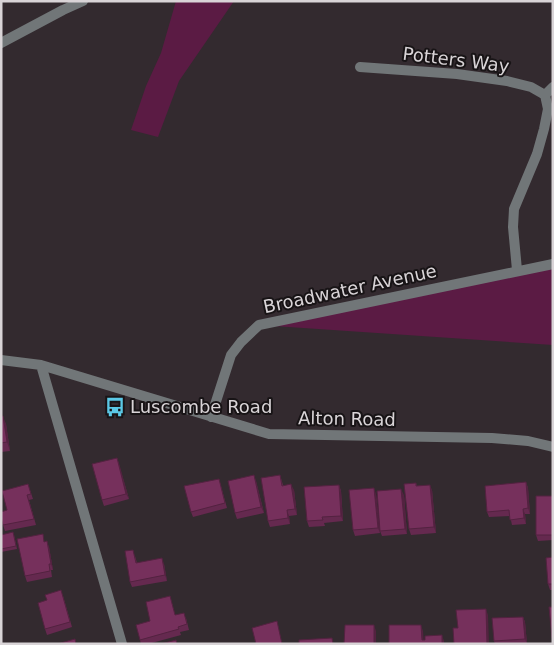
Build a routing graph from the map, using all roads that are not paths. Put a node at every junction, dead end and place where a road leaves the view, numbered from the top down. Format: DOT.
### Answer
graph roads {
  1 [pos="82,1"];
  2 [pos="62,5"];
  3 [pos="1,44"];
  4 [pos="360,67"];
  5 [pos="553,86"];
  6 [pos="545,95"];
  7 [pos="553,264"];
  8 [pos="517,270"];
  9 [pos="1,360"];
  10 [pos="41,365"];
  11 [pos="211,417"];
  12 [pos="553,447"];
  13 [pos="122,644"];
  1 -- 2 [label="street"];
  2 -- 3 [label="street"];
  4 -- 6 [label="street, Potters Way"];
  5 -- 6 [label="street"];
  6 -- 8 [label="street"];
  7 -- 8 [label="street, Broadwater Avenue"];
  8 -- 11 [label="street, Broadwater Avenue"];
  9 -- 10 [label="street, Alton Road"];
  10 -- 11 [label="street, Alton Road"];
  10 -- 13 [label="street"];
  11 -- 12 [label="street, Alton Road"];
}
